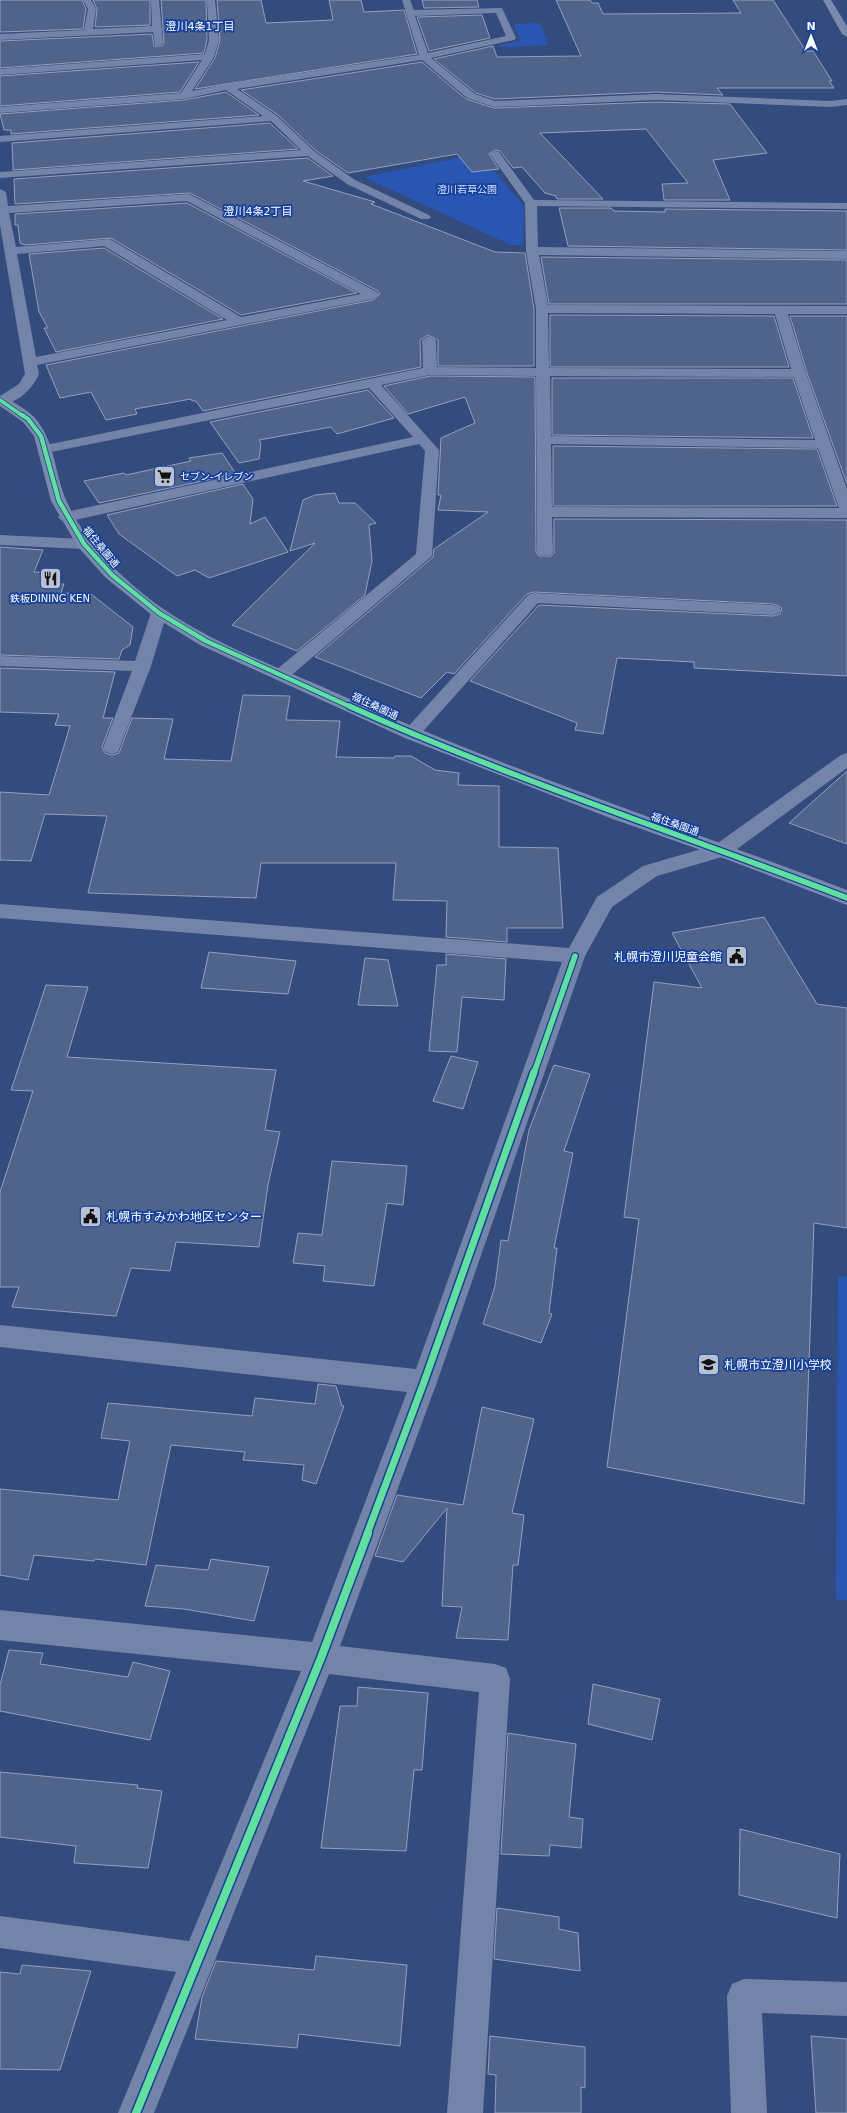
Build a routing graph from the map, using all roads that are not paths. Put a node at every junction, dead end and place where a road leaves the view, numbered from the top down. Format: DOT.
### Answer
graph roads {
  1 [pos="87,0"];
  2 [pos="155,0"];
  3 [pos="210,0"];
  4 [pos="406,0"];
  5 [pos="828,0"];
  6 [pos="411,12"];
  7 [pos="157,29"];
  8 [pos="88,32"];
  9 [pos="847,34"];
  10 [pos="0,38"];
  11 [pos="209,57"];
  12 [pos="424,58"];
  13 [pos="160,60"];
  14 [pos="0,72"];
  15 [pos="228,87"];
  16 [pos="184,96"];
  17 [pos="847,102"];
  18 [pos="0,110"];
  19 [pos="274,118"];
  20 [pos="0,140"];
  21 [pos="310,153"];
  22 [pos="495,154"];
  23 [pos="0,174"];
  24 [pos="0,192"];
  25 [pos="531,203"];
  26 [pos="847,206"];
  27 [pos="2,210"];
  28 [pos="425,217"];
  29 [pos="10,251"];
  30 [pos="532,251"];
  31 [pos="847,255"];
  32 [pos="542,309"];
  33 [pos="780,309"];
  34 [pos="847,310"];
  35 [pos="239,321"];
  36 [pos="428,340"];
  37 [pos="30,362"];
  38 [pos="430,371"];
  39 [pos="542,371"];
  40 [pos="799,373"];
  41 [pos="371,382"];
  42 [pos="1,400"];
  43 [pos="423,439"];
  44 [pos="544,440"];
  45 [pos="823,444"];
  46 [pos="46,449"];
  47 [pos="847,510"];
  48 [pos="544,512"];
  49 [pos="847,513"];
  50 [pos="66,517"];
  51 [pos="0,540"];
  52 [pos="84,544"];
  53 [pos="545,552"];
  54 [pos="773,610"];
  55 [pos="159,613"];
  56 [pos="0,661"];
  57 [pos="142,666"];
  58 [pos="282,674"];
  59 [pos="411,734"];
  60 [pos="112,748"];
  61 [pos="847,759"];
  62 [pos="722,850"];
  63 [pos="847,898"];
  64 [pos="0,911"];
  65 [pos="575,956"];
  66 [pos="0,1336"];
  67 [pos="424,1382"];
  68 [pos="0,1625"];
  69 [pos="321,1658"];
  70 [pos="0,1932"];
  71 [pos="200,1959"];
  72 [pos="847,1999"];
  73 [pos="136,2113"];
  74 [pos="465,2113"];
  75 [pos="749,2113"];
  1 -- 8 [label="street"];
  2 -- 7 [label="street"];
  3 -- 11 [label="street"];
  4 -- 6 [label="street"];
  5 -- 9 [label="street"];
  6 -- 12 [label="street"];
  6 -- 12 [label="street"];
  7 -- 8 [label="street"];
  7 -- 13 [label="street"];
  8 -- 10 [label="street"];
  11 -- 13 [label="street"];
  11 -- 16 [label="street"];
  12 -- 15 [label="street"];
  12 -- 17 [label="street"];
  13 -- 14 [label="street"];
  15 -- 16 [label="street"];
  15 -- 19 [label="street"];
  16 -- 18 [label="street"];
  19 -- 20 [label="street"];
  19 -- 21 [label="street"];
  21 -- 23 [label="street"];
  21 -- 28 [label="street"];
  22 -- 25 [label="street"];
  24 -- 27 [label="street"];
  25 -- 26 [label="street"];
  25 -- 30 [label="street"];
  27 -- 29 [label="street"];
  27 -- 35 [label="street"];
  29 -- 35 [label="street"];
  29 -- 37 [label="street"];
  30 -- 31 [label="street"];
  30 -- 32 [label="street"];
  32 -- 33 [label="street"];
  32 -- 39 [label="street"];
  33 -- 34 [label="street"];
  33 -- 40 [label="street"];
  35 -- 37 [label="street"];
  36 -- 38 [label="street"];
  37 -- 42 [label="street"];
  38 -- 39 [label="street"];
  38 -- 41 [label="street"];
  39 -- 40 [label="street"];
  39 -- 44 [label="street"];
  40 -- 45 [label="street"];
  41 -- 43 [label="street"];
  41 -- 46 [label="street"];
  42 -- 46 [label="street, 福住桑園通"];
  43 -- 50 [label="street"];
  43 -- 58 [label="street"];
  44 -- 45 [label="street"];
  44 -- 48 [label="street"];
  45 -- 47 [label="street"];
  46 -- 50 [label="street, 福住桑園通"];
  48 -- 49 [label="street"];
  48 -- 53 [label="street"];
  50 -- 52 [label="street, 福住桑園通"];
  51 -- 52 [label="street"];
  52 -- 55 [label="street, 福住桑園通"];
  54 -- 59 [label="street"];
  55 -- 57 [label="street"];
  55 -- 58 [label="street, 福住桑園通"];
  56 -- 57 [label="street"];
  57 -- 60 [label="street"];
  58 -- 59 [label="street, 福住桑園通"];
  59 -- 62 [label="street, 福住桑園通"];
  61 -- 62 [label="street"];
  62 -- 63 [label="street, 福住桑園通"];
  62 -- 65 [label="street"];
  64 -- 65 [label="street"];
  65 -- 67 [label="street"];
  66 -- 67 [label="street"];
  67 -- 69 [label="street"];
  68 -- 69 [label="street"];
  69 -- 71 [label="street"];
  69 -- 74 [label="street"];
  70 -- 71 [label="street"];
  71 -- 73 [label="street"];
  72 -- 75 [label="street"];
}
